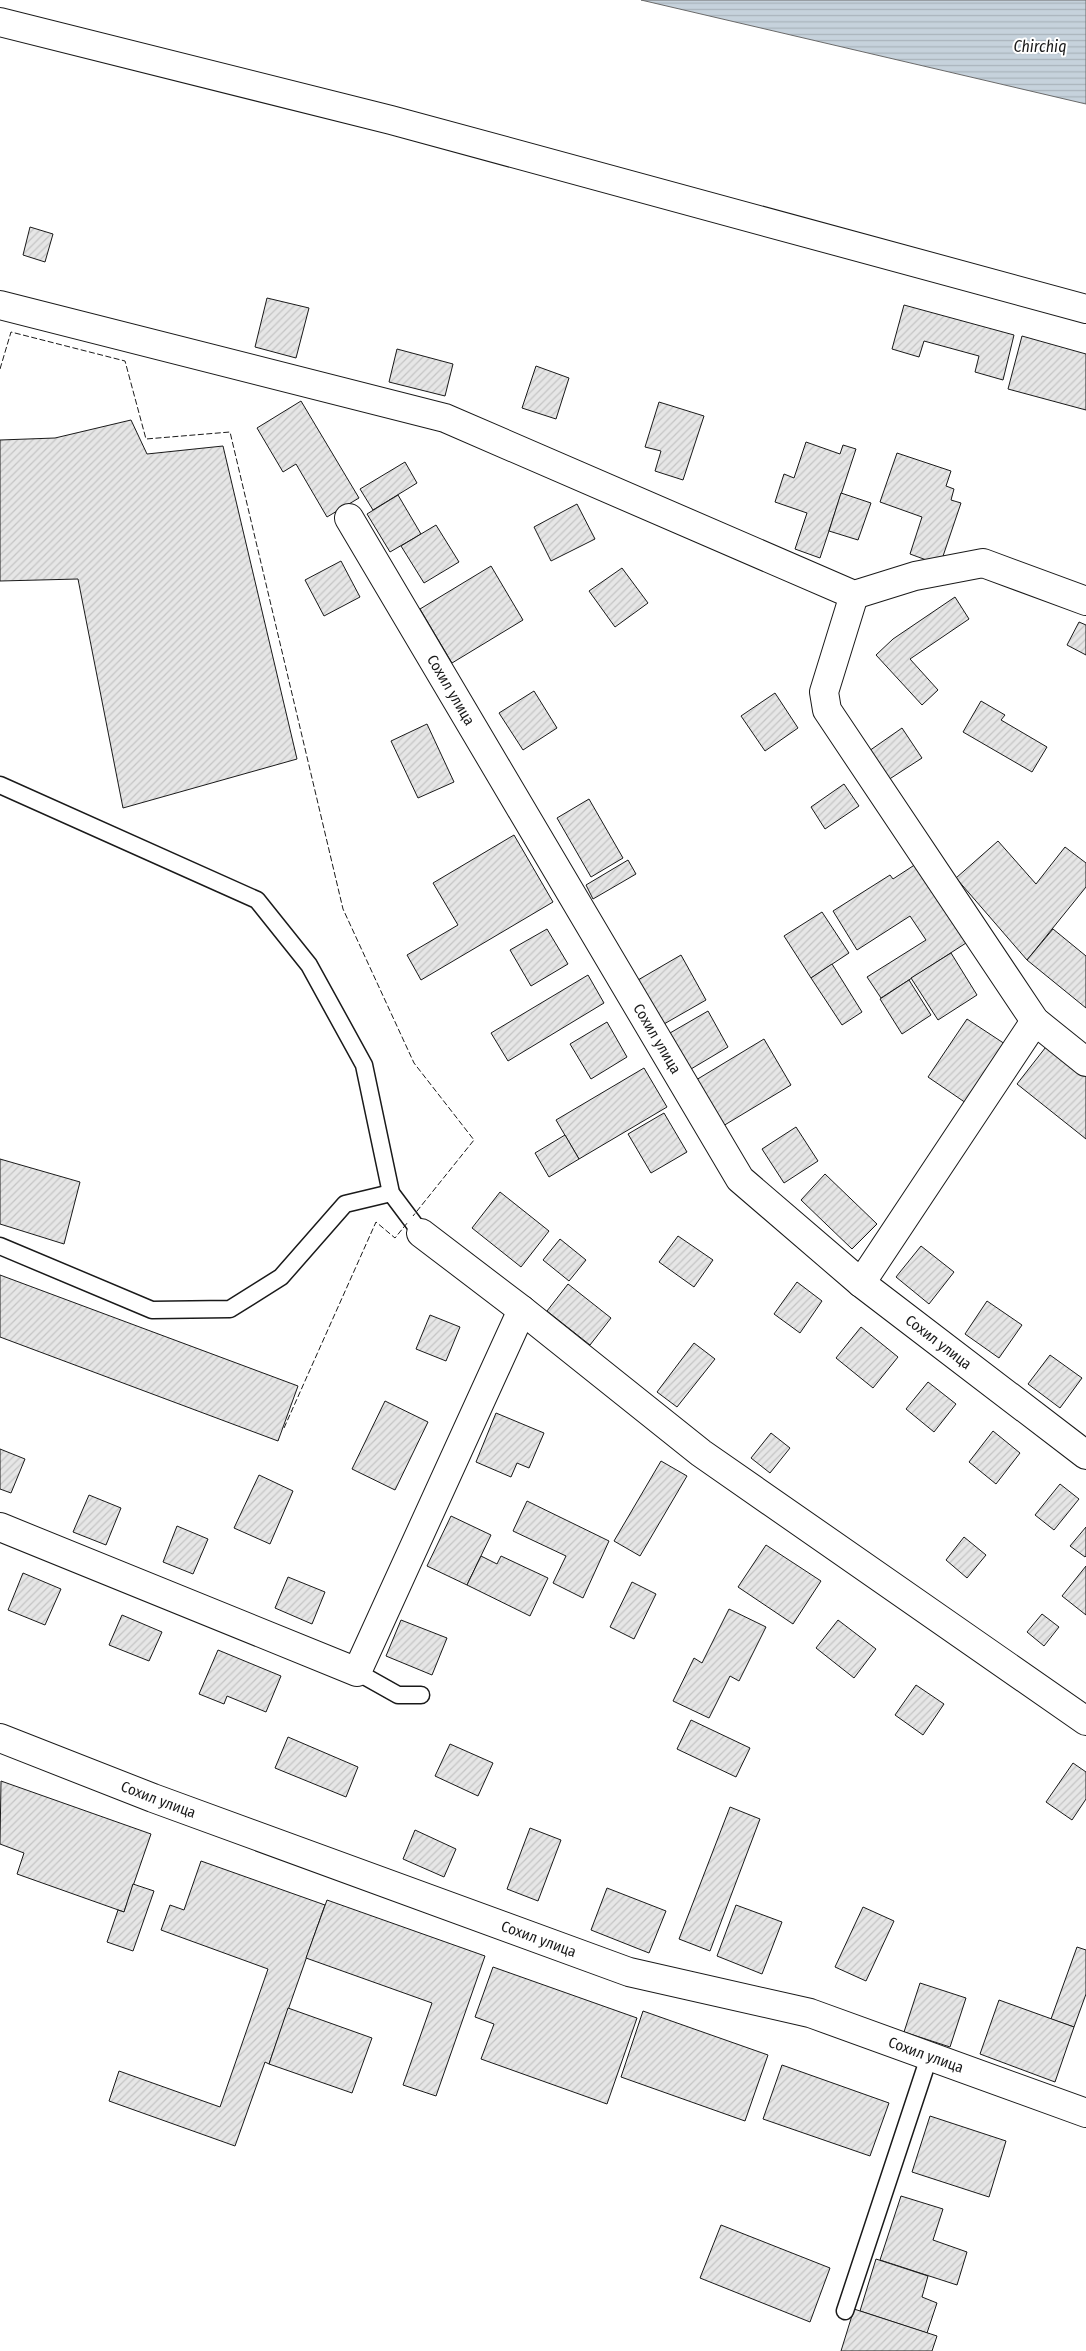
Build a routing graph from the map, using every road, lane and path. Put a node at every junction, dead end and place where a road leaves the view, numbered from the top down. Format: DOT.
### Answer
graph roads {
  1 [pos="0,22"];
  2 [pos="0,305"];
  3 [pos="1086,309"];
  4 [pos="349,518"];
  5 [pos="854,595"];
  6 [pos="1086,601"];
  7 [pos="0,785"];
  8 [pos="1035,1021"];
  9 [pos="1086,1062"];
  10 [pos="391,1193"];
  11 [pos="421,1233"];
  12 [pos="0,1246"];
  13 [pos="861,1283"];
  14 [pos="522,1310"];
  15 [pos="1086,1455"];
  16 [pos="0,1527"];
  17 [pos="357,1672"];
  18 [pos="421,1695"];
  19 [pos="1086,1721"];
  20 [pos="0,1738"];
  21 [pos="929,2056"];
  22 [pos="1086,2113"];
  23 [pos="845,2311"];
  1 -- 3 [label="street"];
  2 -- 5 [label="street"];
  4 -- 13 [label="street, Сохил улица"];
  5 -- 6 [label="street"];
  5 -- 8 [label="street"];
  7 -- 10 [label="lane"];
  8 -- 9 [label="street"];
  8 -- 13 [label="street"];
  10 -- 11 [label="lane"];
  10 -- 12 [label="lane"];
  11 -- 14 [label="street"];
  13 -- 15 [label="street, Сохил улица"];
  14 -- 17 [label="street"];
  14 -- 19 [label="street"];
  16 -- 17 [label="street"];
  17 -- 18 [label="lane"];
  20 -- 21 [label="street, Сохил улица"];
  21 -- 22 [label="street, Сохил улица"];
  21 -- 23 [label="lane"];
}
